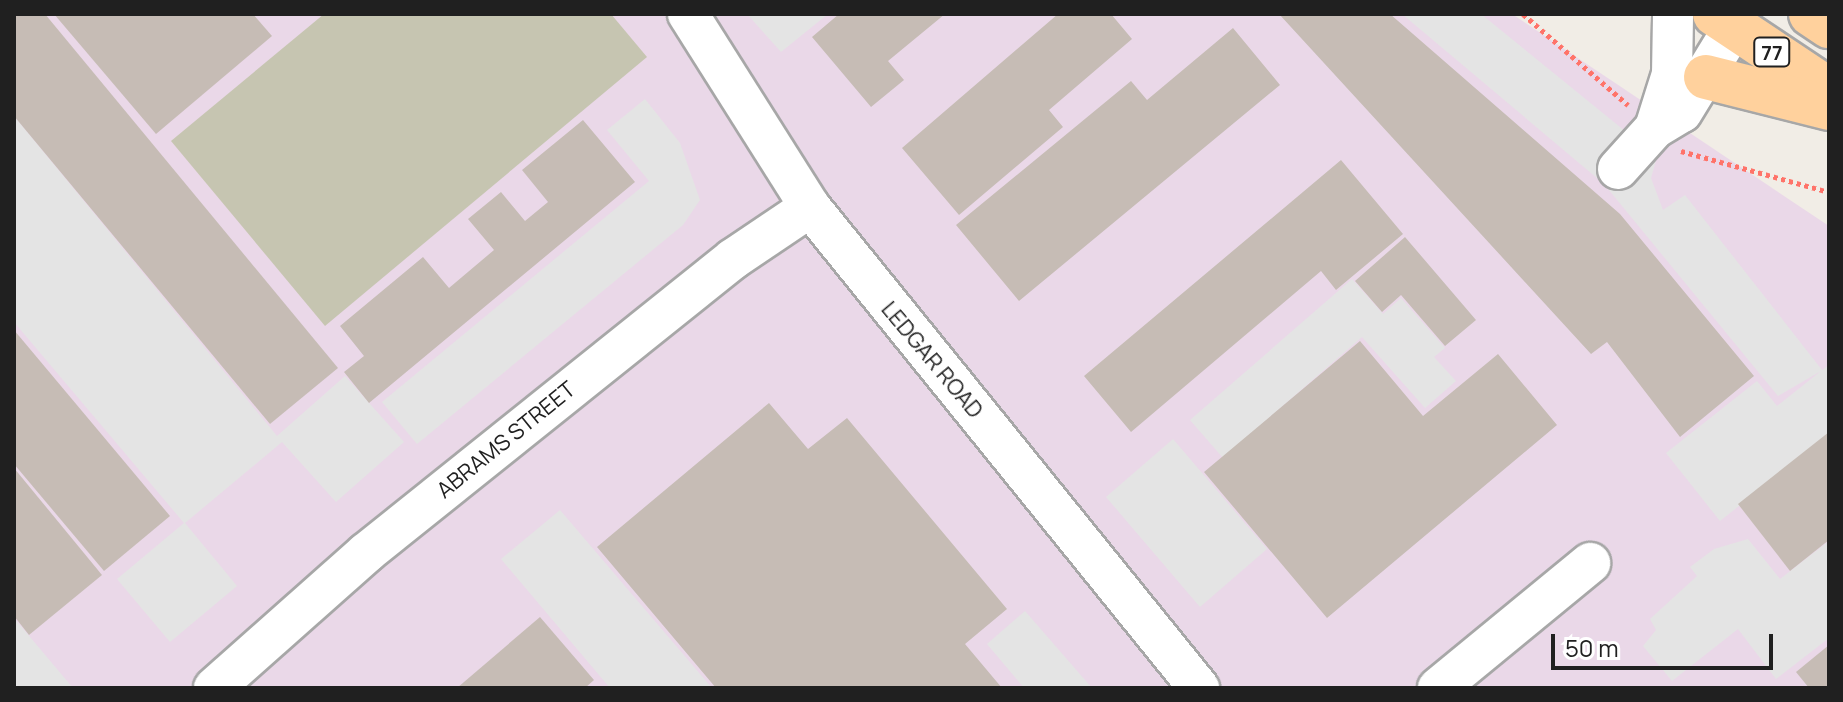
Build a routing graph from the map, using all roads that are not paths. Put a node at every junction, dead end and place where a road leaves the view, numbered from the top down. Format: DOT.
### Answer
graph roads {
  1 [pos="688,14"];
  2 [pos="1673,14"];
  3 [pos="1811,14"];
  4 [pos="1727,18"];
  5 [pos="1829,26"];
  6 [pos="1706,77"];
  7 [pos="1829,90"];
  8 [pos="1829,108"];
  9 [pos="1655,128"];
  10 [pos="1618,169"];
  11 [pos="810,207"];
  12 [pos="1590,563"];
  13 [pos="214,688"];
  14 [pos="1199,688"];
  15 [pos="1438,688"];
  1 -- 11 [label="street, LEDGAR ROAD"];
  2 -- 9 [label="street"];
  3 -- 5 [label="main road, 77"];
  4 -- 6 [label="street"];
  4 -- 7 [label="main road, 77"];
  6 -- 8 [label="main road"];
  6 -- 9 [label="street"];
  9 -- 10 [label="street"];
  11 -- 13 [label="street, ABRAMS STREET"];
  11 -- 14 [label="street, LEDGAR ROAD"];
  12 -- 15 [label="street"];
}
